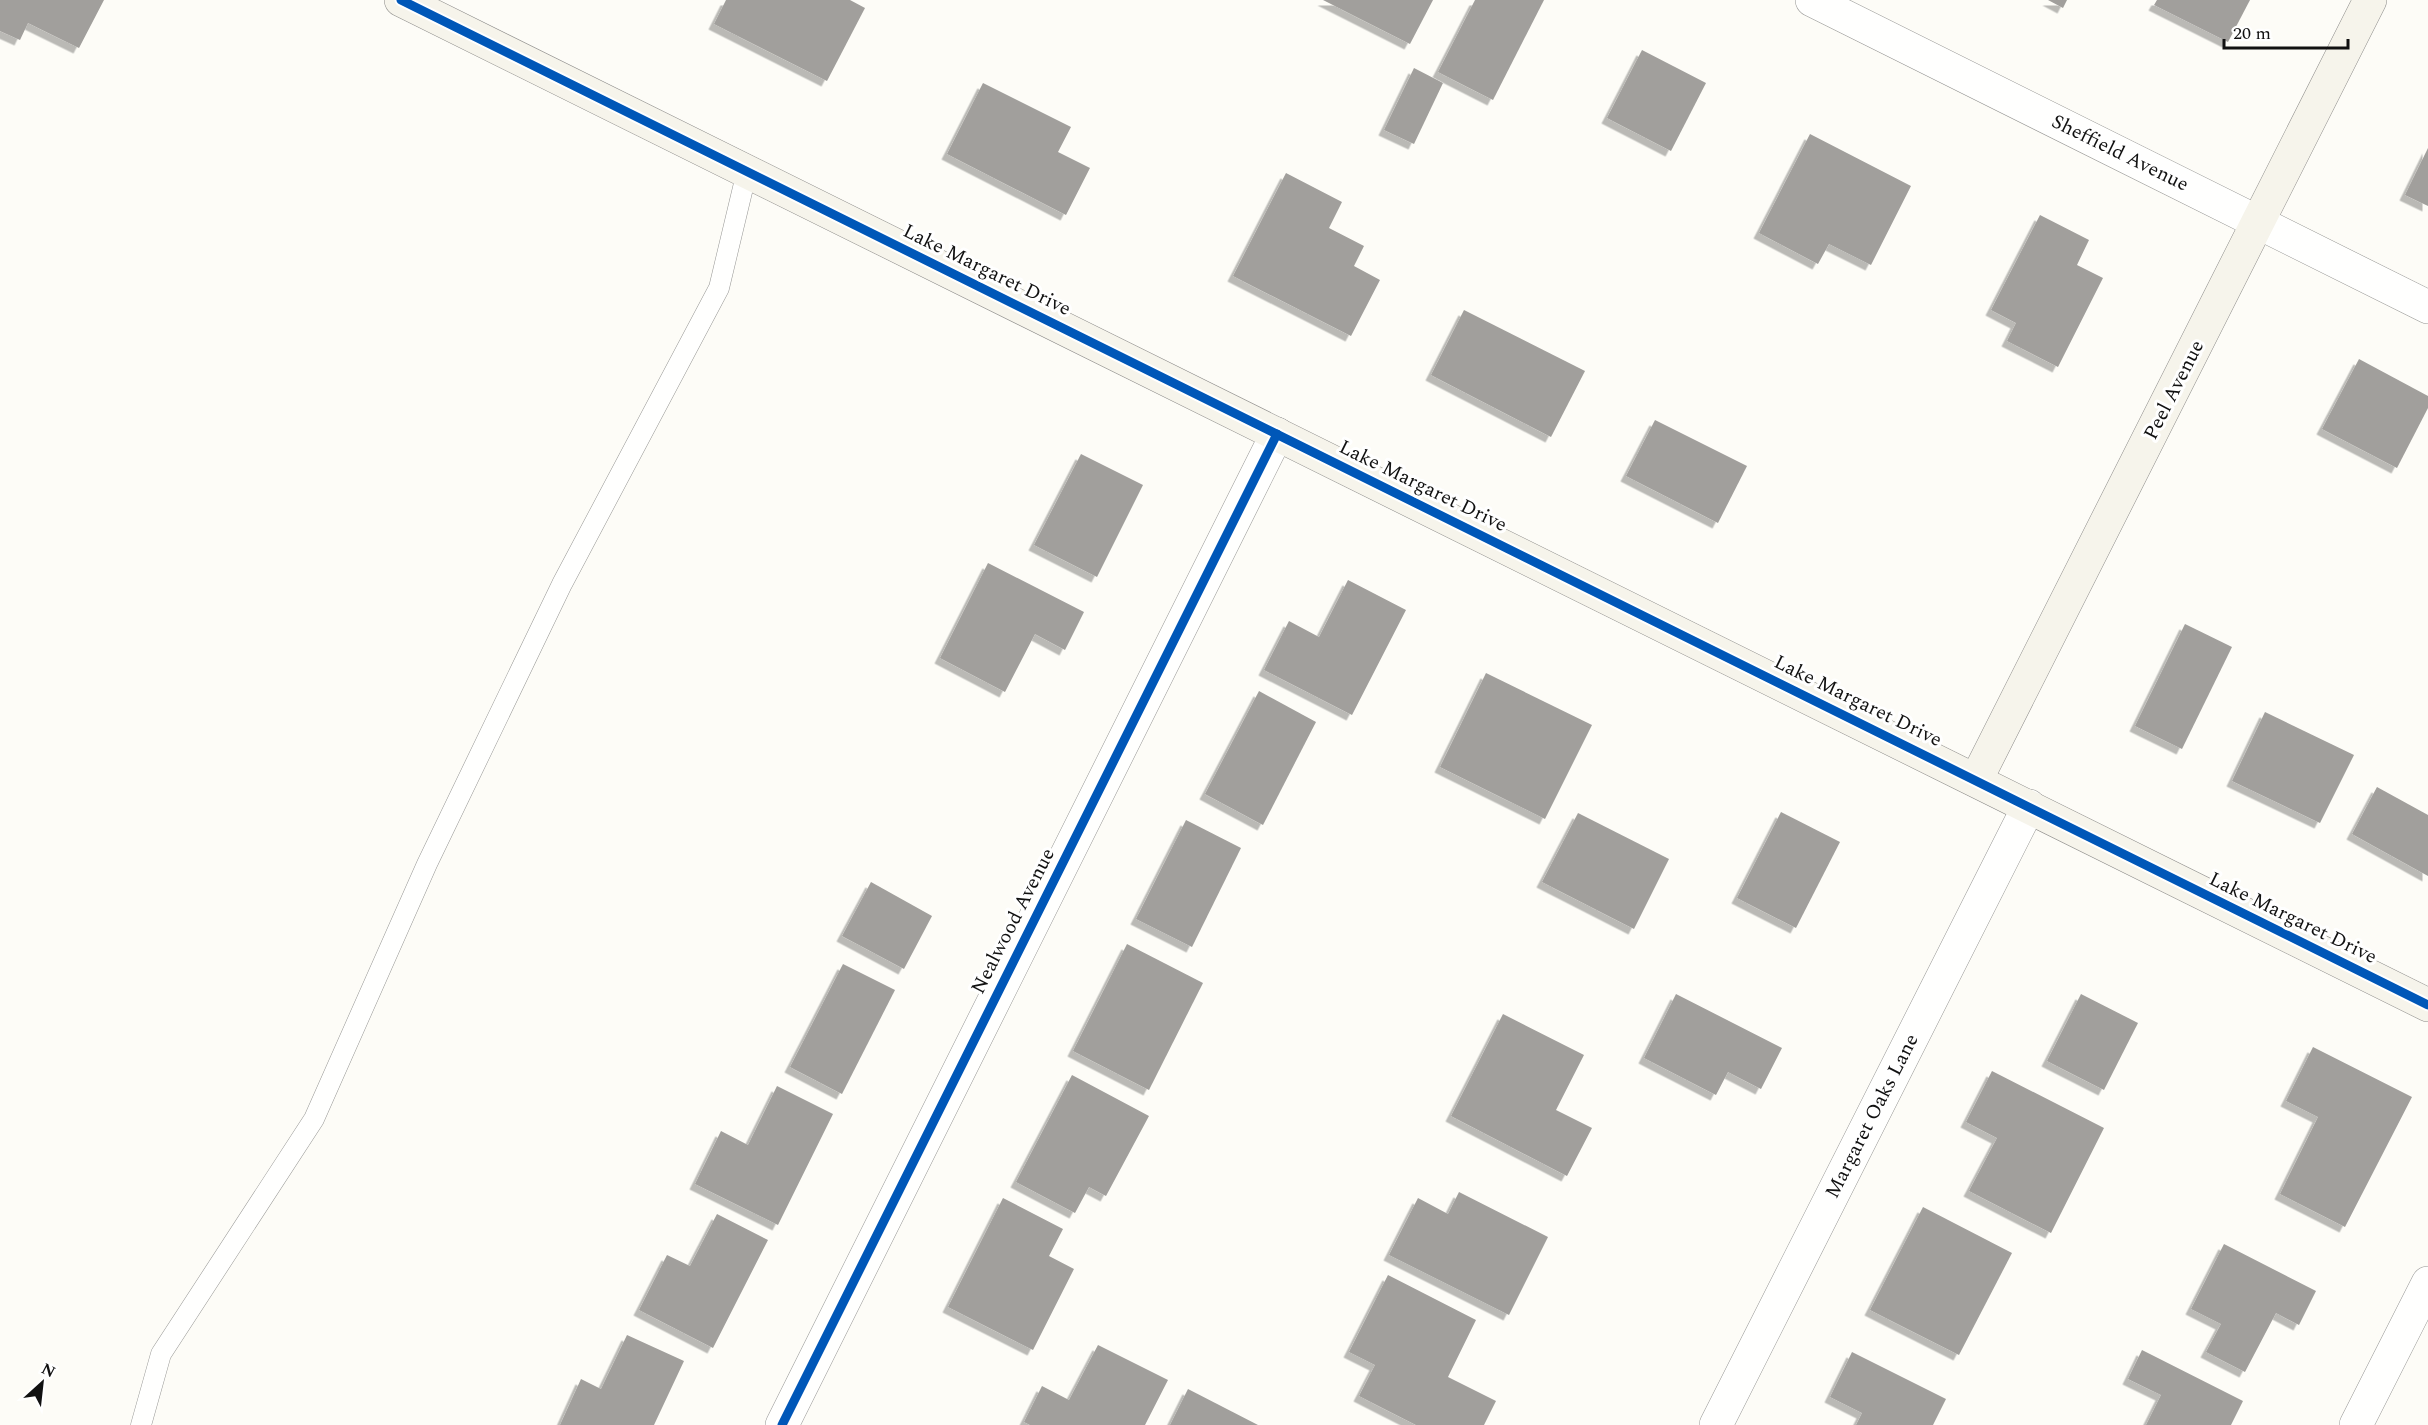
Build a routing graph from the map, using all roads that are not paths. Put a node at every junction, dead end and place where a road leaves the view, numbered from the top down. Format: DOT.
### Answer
graph roads {
  1 [pos="401,0"];
  2 [pos="1812,0"];
  3 [pos="2370,0"];
  4 [pos="747,171"];
  5 [pos="2259,222"];
  6 [pos="2428,307"];
  7 [pos="1277,434"];
  8 [pos="1977,780"];
  9 [pos="2029,807"];
  10 [pos="2428,1005"];
  11 [pos="2428,1283"];
  12 [pos="141,1425"];
  13 [pos="782,1425"];
  14 [pos="1716,1425"];
  15 [pos="2356,1425"];
  1 -- 4 [label="street, Lake Margaret Drive"];
  2 -- 5 [label="street, Sheffield Avenue"];
  3 -- 5 [label="street, Peel Avenue"];
  4 -- 7 [label="street, Lake Margaret Drive"];
  4 -- 12 [label="lane"];
  5 -- 6 [label="street, Sheffield Avenue"];
  5 -- 8 [label="street, Peel Avenue"];
  7 -- 8 [label="street, Lake Margaret Drive"];
  7 -- 13 [label="street, Nealwood Avenue"];
  8 -- 9 [label="street, Lake Margaret Drive"];
  9 -- 10 [label="street, Lake Margaret Drive"];
  9 -- 14 [label="street, Margaret Oaks Lane"];
  11 -- 15 [label="street"];
}
